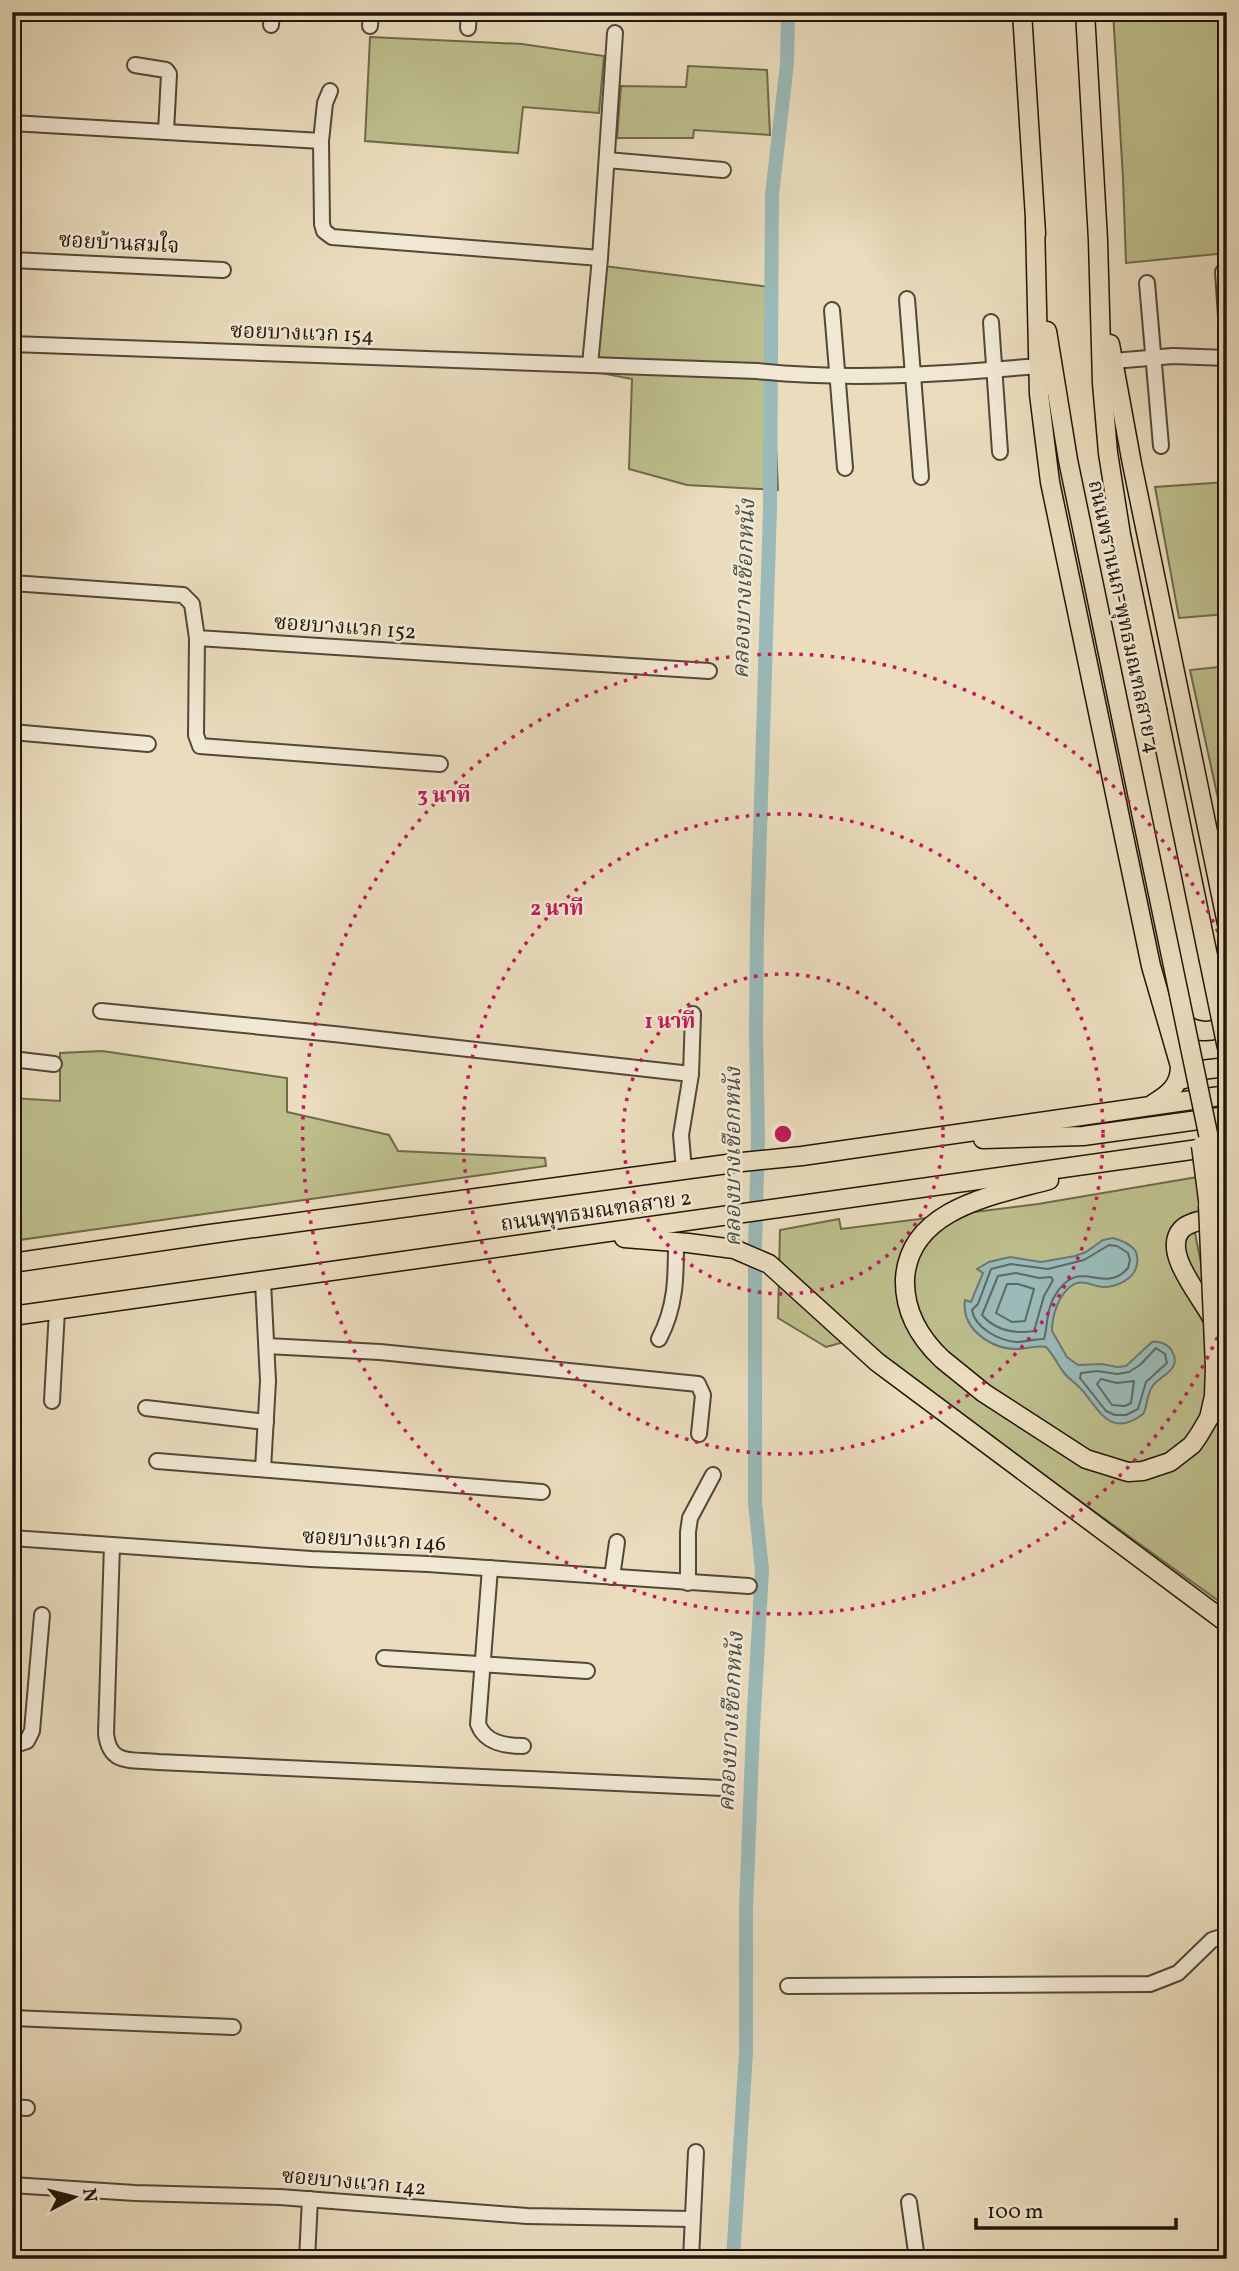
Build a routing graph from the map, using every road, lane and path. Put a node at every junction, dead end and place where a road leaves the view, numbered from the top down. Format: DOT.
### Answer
graph roads {
  1 [pos="469,12"];
  2 [pos="1022,12"];
  3 [pos="1085,12"];
  4 [pos="468,28"];
  5 [pos="615,33"];
  6 [pos="135,65"];
  7 [pos="330,91"];
  8 [pos="12,123"];
  9 [pos="166,132"];
  10 [pos="321,141"];
  11 [pos="607,160"];
  12 [pos="723,170"];
  13 [pos="1035,222"];
  14 [pos="600,258"];
  15 [pos="12,260"];
  16 [pos="223,271"];
  17 [pos="1223,272"];
  18 [pos="1099,278"];
  19 [pos="1147,283"];
  20 [pos="907,299"];
  21 [pos="832,310"];
  22 [pos="991,322"];
  23 [pos="1227,331"];
  24 [pos="12,344"];
  25 [pos="1154,357"];
  26 [pos="1227,358"];
  27 [pos="1113,361"];
  28 [pos="590,365"];
  29 [pos="1038,366"];
  30 [pos="995,369"];
  31 [pos="912,376"];
  32 [pos="836,377"];
  33 [pos="1161,446"];
  34 [pos="1000,452"];
  35 [pos="845,468"];
  36 [pos="920,477"];
  37 [pos="12,583"];
  38 [pos="197,638"];
  39 [pos="709,671"];
  40 [pos="12,732"];
  41 [pos="148,744"];
  42 [pos="440,764"];
  43 [pos="1227,924"];
  44 [pos="1157,989"];
  45 [pos="101,1011"];
  46 [pos="693,1014"];
  47 [pos="1227,1024"];
  48 [pos="1227,1047"];
  49 [pos="12,1059"];
  50 [pos="54,1064"];
  51 [pos="1227,1067"];
  52 [pos="691,1074"];
  53 [pos="1178,1083"];
  54 [pos="1199,1093"];
  55 [pos="1227,1095"];
  56 [pos="1150,1106"];
  57 [pos="1227,1116"];
  58 [pos="927,1138"];
  59 [pos="1227,1145"];
  60 [pos="1124,1160"];
  61 [pos="684,1170"];
  62 [pos="1208,1205"];
  63 [pos="1227,1216"];
  64 [pos="1227,1225"];
  65 [pos="595,1236"];
  66 [pos="676,1242"];
  67 [pos="12,1263"];
  68 [pos="262,1282"];
  69 [pos="1227,1298"];
  70 [pos="57,1310"];
  71 [pos="12,1316"];
  72 [pos="659,1339"];
  73 [pos="267,1346"];
  74 [pos="1227,1368"];
  75 [pos="52,1401"];
  76 [pos="146,1408"];
  77 [pos="266,1422"];
  78 [pos="699,1434"];
  79 [pos="157,1461"];
  80 [pos="263,1469"];
  81 [pos="713,1475"];
  82 [pos="542,1492"];
  83 [pos="12,1538"];
  84 [pos="617,1542"];
  85 [pos="112,1545"];
  86 [pos="490,1568"];
  87 [pos="612,1577"];
  88 [pos="688,1583"];
  89 [pos="742,1585"];
  90 [pos="42,1615"];
  91 [pos="1227,1623"];
  92 [pos="384,1658"];
  93 [pos="481,1663"];
  94 [pos="587,1671"];
  95 [pos="12,1746"];
  96 [pos="523,1746"];
  97 [pos="723,1788"];
  98 [pos="1227,1935"];
  99 [pos="788,1986"];
  100 [pos="12,2018"];
  101 [pos="233,2027"];
  102 [pos="696,2152"];
  103 [pos="12,2185"];
  104 [pos="310,2199"];
  105 [pos="909,2202"];
  106 [pos="692,2219"];
  107 [pos="307,2259"];
  108 [pos="691,2259"];
  109 [pos="917,2259"];
  1 -- 4 [label="street"];
  2 -- 13 [label="main road, ถนนพรานนก-พุทธมณฑลสาย 4"];
  3 -- 18 [label="main road, ถนนพรานนก-พุทธมณฑลสาย 4"];
  5 -- 11 [label="street"];
  6 -- 9 [label="street"];
  7 -- 10 [label="street"];
  8 -- 9 [label="street"];
  9 -- 10 [label="street"];
  10 -- 14 [label="street"];
  11 -- 12 [label="street"];
  11 -- 14 [label="street"];
  13 -- 29 [label="main road"];
  13 -- 54 [label="main road, ถนนพรานนก-พุทธมณฑลสาย 4, bridge"];
  14 -- 28 [label="street"];
  15 -- 16 [label="street, ซอยบ้านสมใจ"];
  17 -- 23 [label="street"];
  18 -- 27 [label="main road"];
  18 -- 48 [label="main road, ถนนพรานนก-พุทธมณฑลสาย 4, bridge"];
  19 -- 25 [label="street"];
  20 -- 31 [label="street"];
  21 -- 32 [label="street"];
  22 -- 30 [label="street"];
  24 -- 28 [label="street, ซอยบางแวก 154"];
  25 -- 26 [label="street"];
  25 -- 27 [label="street"];
  25 -- 33 [label="street"];
  27 -- 43 [label="main road"];
  28 -- 32 [label="street, ซอยบางแวก 154"];
  29 -- 30 [label="street, ซอยบางแวก 154"];
  29 -- 44 [label="main road"];
  30 -- 31 [label="street, ซอยบางแวก 154"];
  30 -- 34 [label="street"];
  31 -- 32 [label="street, ซอยบางแวก 154"];
  31 -- 36 [label="street"];
  32 -- 35 [label="street"];
  37 -- 38 [label="street"];
  38 -- 39 [label="street, ซอยบางแวก 152"];
  38 -- 42 [label="street"];
  40 -- 41 [label="street"];
  44 -- 47 [label="main road"];
  44 -- 53 [label="main road"];
  45 -- 52 [label="street"];
  46 -- 52 [label="street"];
  49 -- 50 [label="street"];
  51 -- 53 [label="main road"];
  52 -- 61 [label="street"];
  53 -- 56 [label="main road"];
  54 -- 62 [label="main road, bridge"];
  54 -- 64 [label="main road, ถนนพรานนก-พุทธมณฑลสาย 4, bridge"];
  55 -- 56 [label="main road, ถนนพุทธมณฑลสาย 2"];
  56 -- 58 [label="main road, ถนนพุทธมณฑลสาย 2"];
  57 -- 58 [label="main road"];
  58 -- 61 [label="main road, ถนนพุทธมณฑลสาย 2"];
  59 -- 60 [label="main road, ถนนพุทธมณฑลสาย 2"];
  60 -- 62 [label="main road, bridge"];
  60 -- 65 [label="main road, ถนนพุทธมณฑลสาย 2"];
  61 -- 67 [label="main road, ถนนพุทธมณฑลสาย 2"];
  62 -- 69 [label="main road, bridge"];
  63 -- 74 [label="main road"];
  65 -- 66 [label="main road"];
  65 -- 68 [label="main road, ถนนพุทธมณฑลสาย 2"];
  66 -- 72 [label="street"];
  66 -- 91 [label="main road"];
  68 -- 70 [label="main road, ถนนพุทธมณฑลสาย 2"];
  68 -- 73 [label="street"];
  70 -- 71 [label="main road, ถนนพุทธมณฑลสาย 2"];
  70 -- 75 [label="street"];
  73 -- 77 [label="street"];
  73 -- 78 [label="street"];
  76 -- 77 [label="street"];
  77 -- 80 [label="street"];
  79 -- 80 [label="street"];
  80 -- 82 [label="street"];
  81 -- 88 [label="street"];
  83 -- 85 [label="street, ซอยบางแวก 146"];
  84 -- 87 [label="street"];
  85 -- 86 [label="street, ซอยบางแวก 146"];
  85 -- 97 [label="street"];
  86 -- 87 [label="street, ซอยบางแวก 146"];
  86 -- 93 [label="street"];
  87 -- 88 [label="street, ซอยบางแวก 146"];
  88 -- 89 [label="street, ซอยบางแวก 146"];
  90 -- 95 [label="street"];
  92 -- 93 [label="street"];
  93 -- 94 [label="street"];
  93 -- 96 [label="street"];
  98 -- 99 [label="street"];
  100 -- 101 [label="street"];
  102 -- 106 [label="street"];
  103 -- 104 [label="street, ซอยบางแวก 142"];
  104 -- 106 [label="street, ซอยบางแวก 142"];
  104 -- 107 [label="street"];
  105 -- 109 [label="street"];
  106 -- 108 [label="street"];
}
